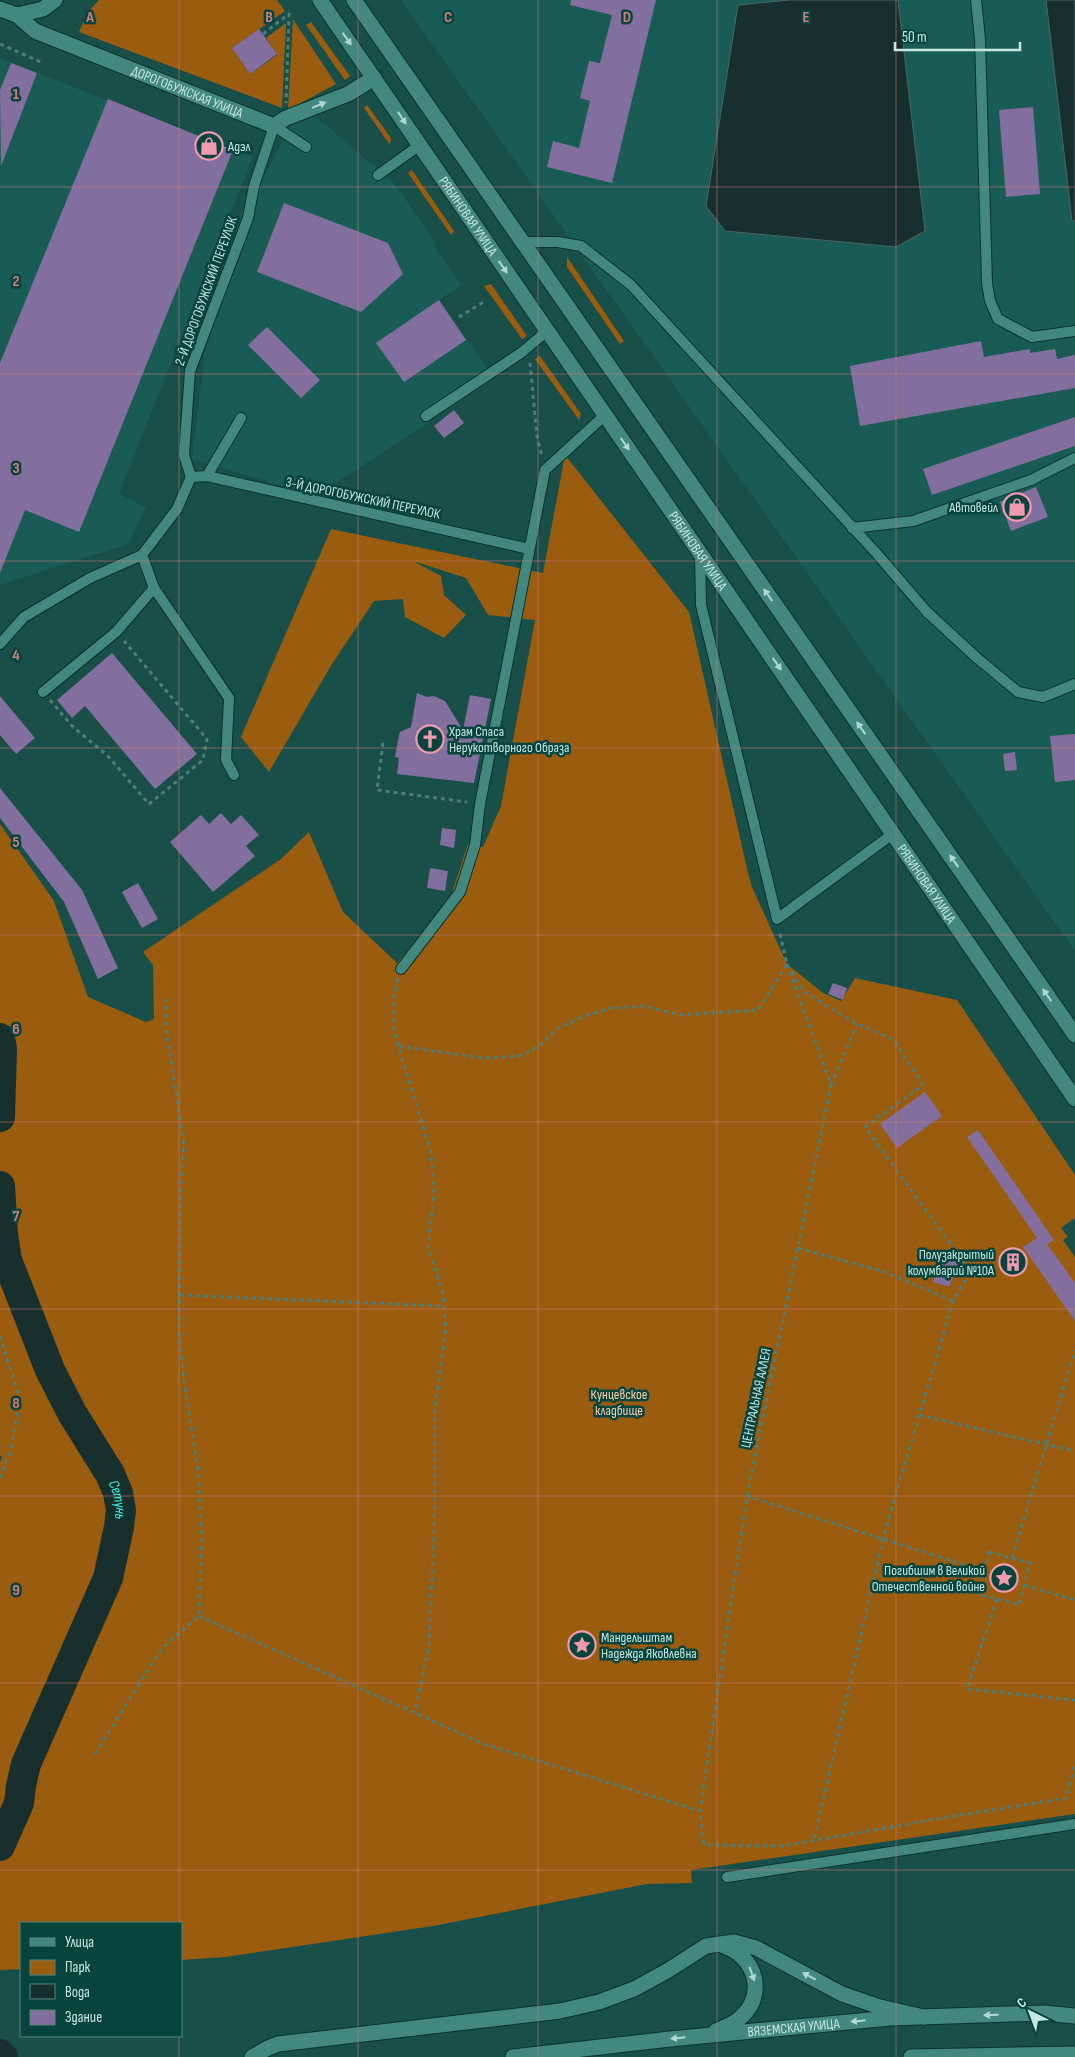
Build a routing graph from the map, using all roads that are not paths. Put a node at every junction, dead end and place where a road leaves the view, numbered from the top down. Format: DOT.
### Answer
graph roads {
  1 [pos="55,0"];
  2 [pos="320,0"];
  3 [pos="354,0"];
  4 [pos="976,0"];
  5 [pos="0,8"];
  6 [pos="17,15"];
  7 [pos="374,78"];
  8 [pos="280,122"];
  9 [pos="420,144"];
  10 [pos="306,146"];
  11 [pos="378,175"];
  12 [pos="522,242"];
  13 [pos="547,331"];
  14 [pos="1075,331"];
  15 [pos="426,416"];
  16 [pos="604,416"];
  17 [pos="241,418"];
  18 [pos="1075,458"];
  19 [pos="207,476"];
  20 [pos="191,477"];
  21 [pos="852,528"];
  22 [pos="529,549"];
  23 [pos="700,553"];
  24 [pos="142,555"];
  25 [pos="154,588"];
  26 [pos="0,644"];
  27 [pos="1075,684"];
  28 [pos="42,692"];
  29 [pos="234,775"];
  30 [pos="894,833"];
  31 [pos="401,969"];
  32 [pos="1075,1035"];
  33 [pos="1075,1099"];
  34 [pos="1075,1824"];
  35 [pos="727,1877"];
  36 [pos="718,1943"];
  37 [pos="924,2016"];
  38 [pos="1075,2016"];
  39 [pos="707,2035"];
  40 [pos="1075,2054"];
  41 [pos="1047,2055"];
  42 [pos="252,2057"];
  43 [pos="513,2057"];
  44 [pos="911,2057"];
  1 -- 6 [label="main road"];
  2 -- 7 [label="main road, РЯБИНОВАЯ УЛИЦА, one-way"];
  3 -- 12 [label="main road, РЯБИНОВАЯ УЛИЦА"];
  4 -- 14 [label="lane"];
  5 -- 6 [label="main road, ДОРОГОБУЖСКАЯ УЛИЦА"];
  6 -- 8 [label="main road, ДОРОГОБУЖСКАЯ УЛИЦА"];
  8 -- 7 [label="main road, one-way"];
  7 -- 9 [label="main road, РЯБИНОВАЯ УЛИЦА, one-way"];
  8 -- 10 [label="lane"];
  8 -- 20 [label="lane, 2-Й ДОРОГОБУЖСКИЙ ПЕРЕУЛОК"];
  9 -- 11 [label="lane"];
  9 -- 13 [label="main road, РЯБИНОВАЯ УЛИЦА, one-way"];
  12 -- 21 [label="lane"];
  32 -- 12 [label="main road, РЯБИНОВАЯ УЛИЦА, one-way"];
  13 -- 15 [label="lane"];
  13 -- 16 [label="main road, РЯБИНОВАЯ УЛИЦА"];
  16 -- 22 [label="lane"];
  16 -- 23 [label="main road, РЯБИНОВАЯ УЛИЦА, one-way"];
  17 -- 19 [label="lane"];
  18 -- 21 [label="lane"];
  19 -- 20 [label="lane, 3-Й ДОРОГОБУЖСКИЙ ПЕРЕУЛОК"];
  19 -- 22 [label="lane, 3-Й ДОРОГОБУЖСКИЙ ПЕРЕУЛОК"];
  20 -- 24 [label="lane"];
  21 -- 27 [label="lane"];
  22 -- 31 [label="lane"];
  23 -- 30 [label="main road, РЯБИНОВАЯ УЛИЦА, one-way"];
  23 -- 30 [label="lane"];
  24 -- 25 [label="lane"];
  24 -- 26 [label="lane"];
  25 -- 28 [label="lane"];
  25 -- 29 [label="lane"];
  30 -- 33 [label="main road, РЯБИНОВАЯ УЛИЦА"];
  34 -- 35 [label="lane"];
  37 -- 36 [label="main road, one-way"];
  36 -- 39 [label="main road, one-way"];
  36 -- 42 [label="main road"];
  38 -- 37 [label="main road, ВЯЗЕМСКАЯ УЛИЦА, one-way"];
  37 -- 39 [label="main road, ВЯЗЕМСКАЯ УЛИЦА, one-way"];
  39 -- 43 [label="main road, ВЯЗЕМСКАЯ УЛИЦА, one-way"];
  40 -- 41 [label="main road"];
  41 -- 44 [label="main road"];
}
